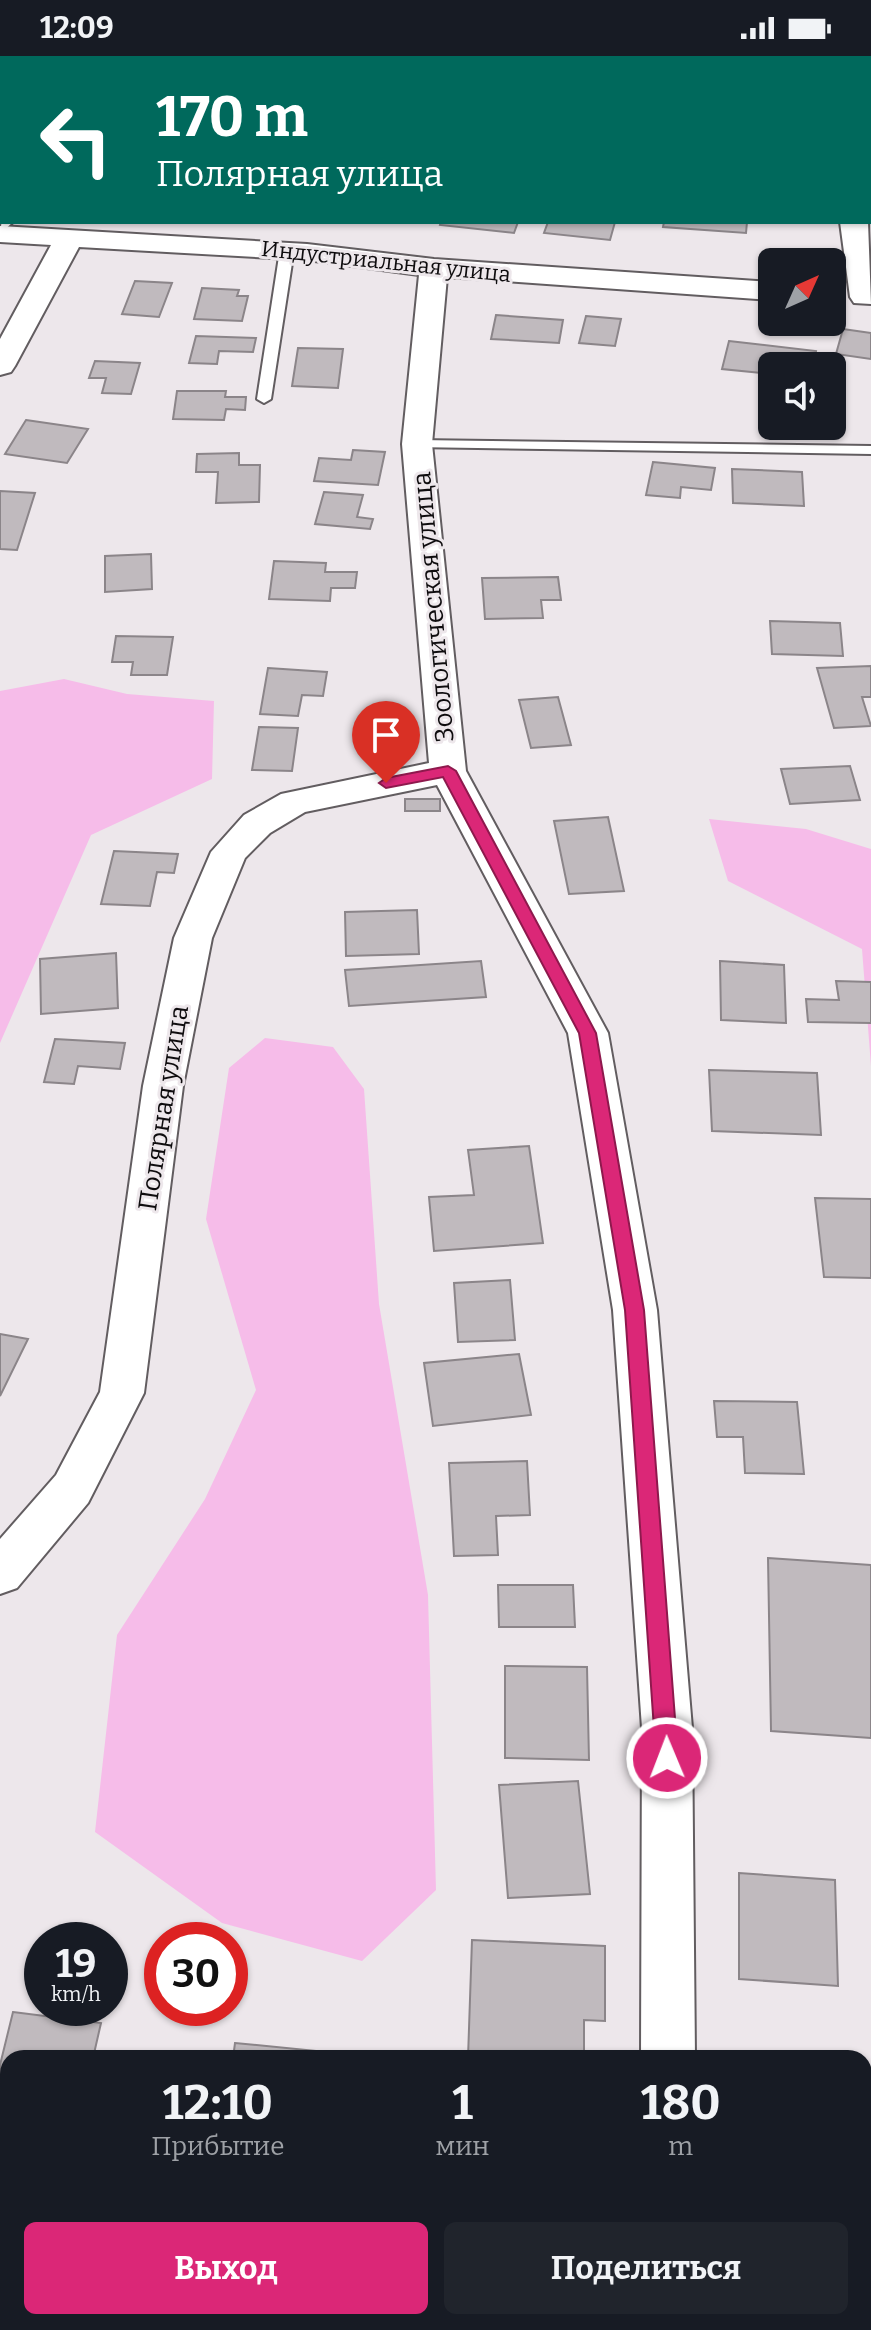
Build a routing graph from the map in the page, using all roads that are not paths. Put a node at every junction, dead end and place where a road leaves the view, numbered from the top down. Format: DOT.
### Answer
graph roads {
  1 [pos="854,224"];
  2 [pos="0,232"];
  3 [pos="70,237"];
  4 [pos="287,250"];
  5 [pos="434,268"];
  6 [pos="758,290"];
  7 [pos="846,297"];
  8 [pos="869,299"];
  9 [pos="0,366"];
  10 [pos="264,399"];
  11 [pos="417,444"];
  12 [pos="871,450"];
  13 [pos="448,771"];
  14 [pos="0,1573"];
  15 [pos="668,2050"];
  1 -- 8 [label="street"];
  2 -- 3 [label="street, Индустриальная улица"];
  3 -- 4 [label="street, Индустриальная улица"];
  3 -- 9 [label="street"];
  4 -- 5 [label="street, Индустриальная улица"];
  4 -- 10 [label="lane"];
  5 -- 6 [label="street, Индустриальная улица"];
  5 -- 11 [label="street, Зоологическая улица"];
  7 -- 8 [label="street"];
  11 -- 12 [label="lane"];
  11 -- 13 [label="street, Зоологическая улица"];
  13 -- 14 [label="street, Полярная улица"];
  13 -- 15 [label="street, Зоологическая улица"];
}
